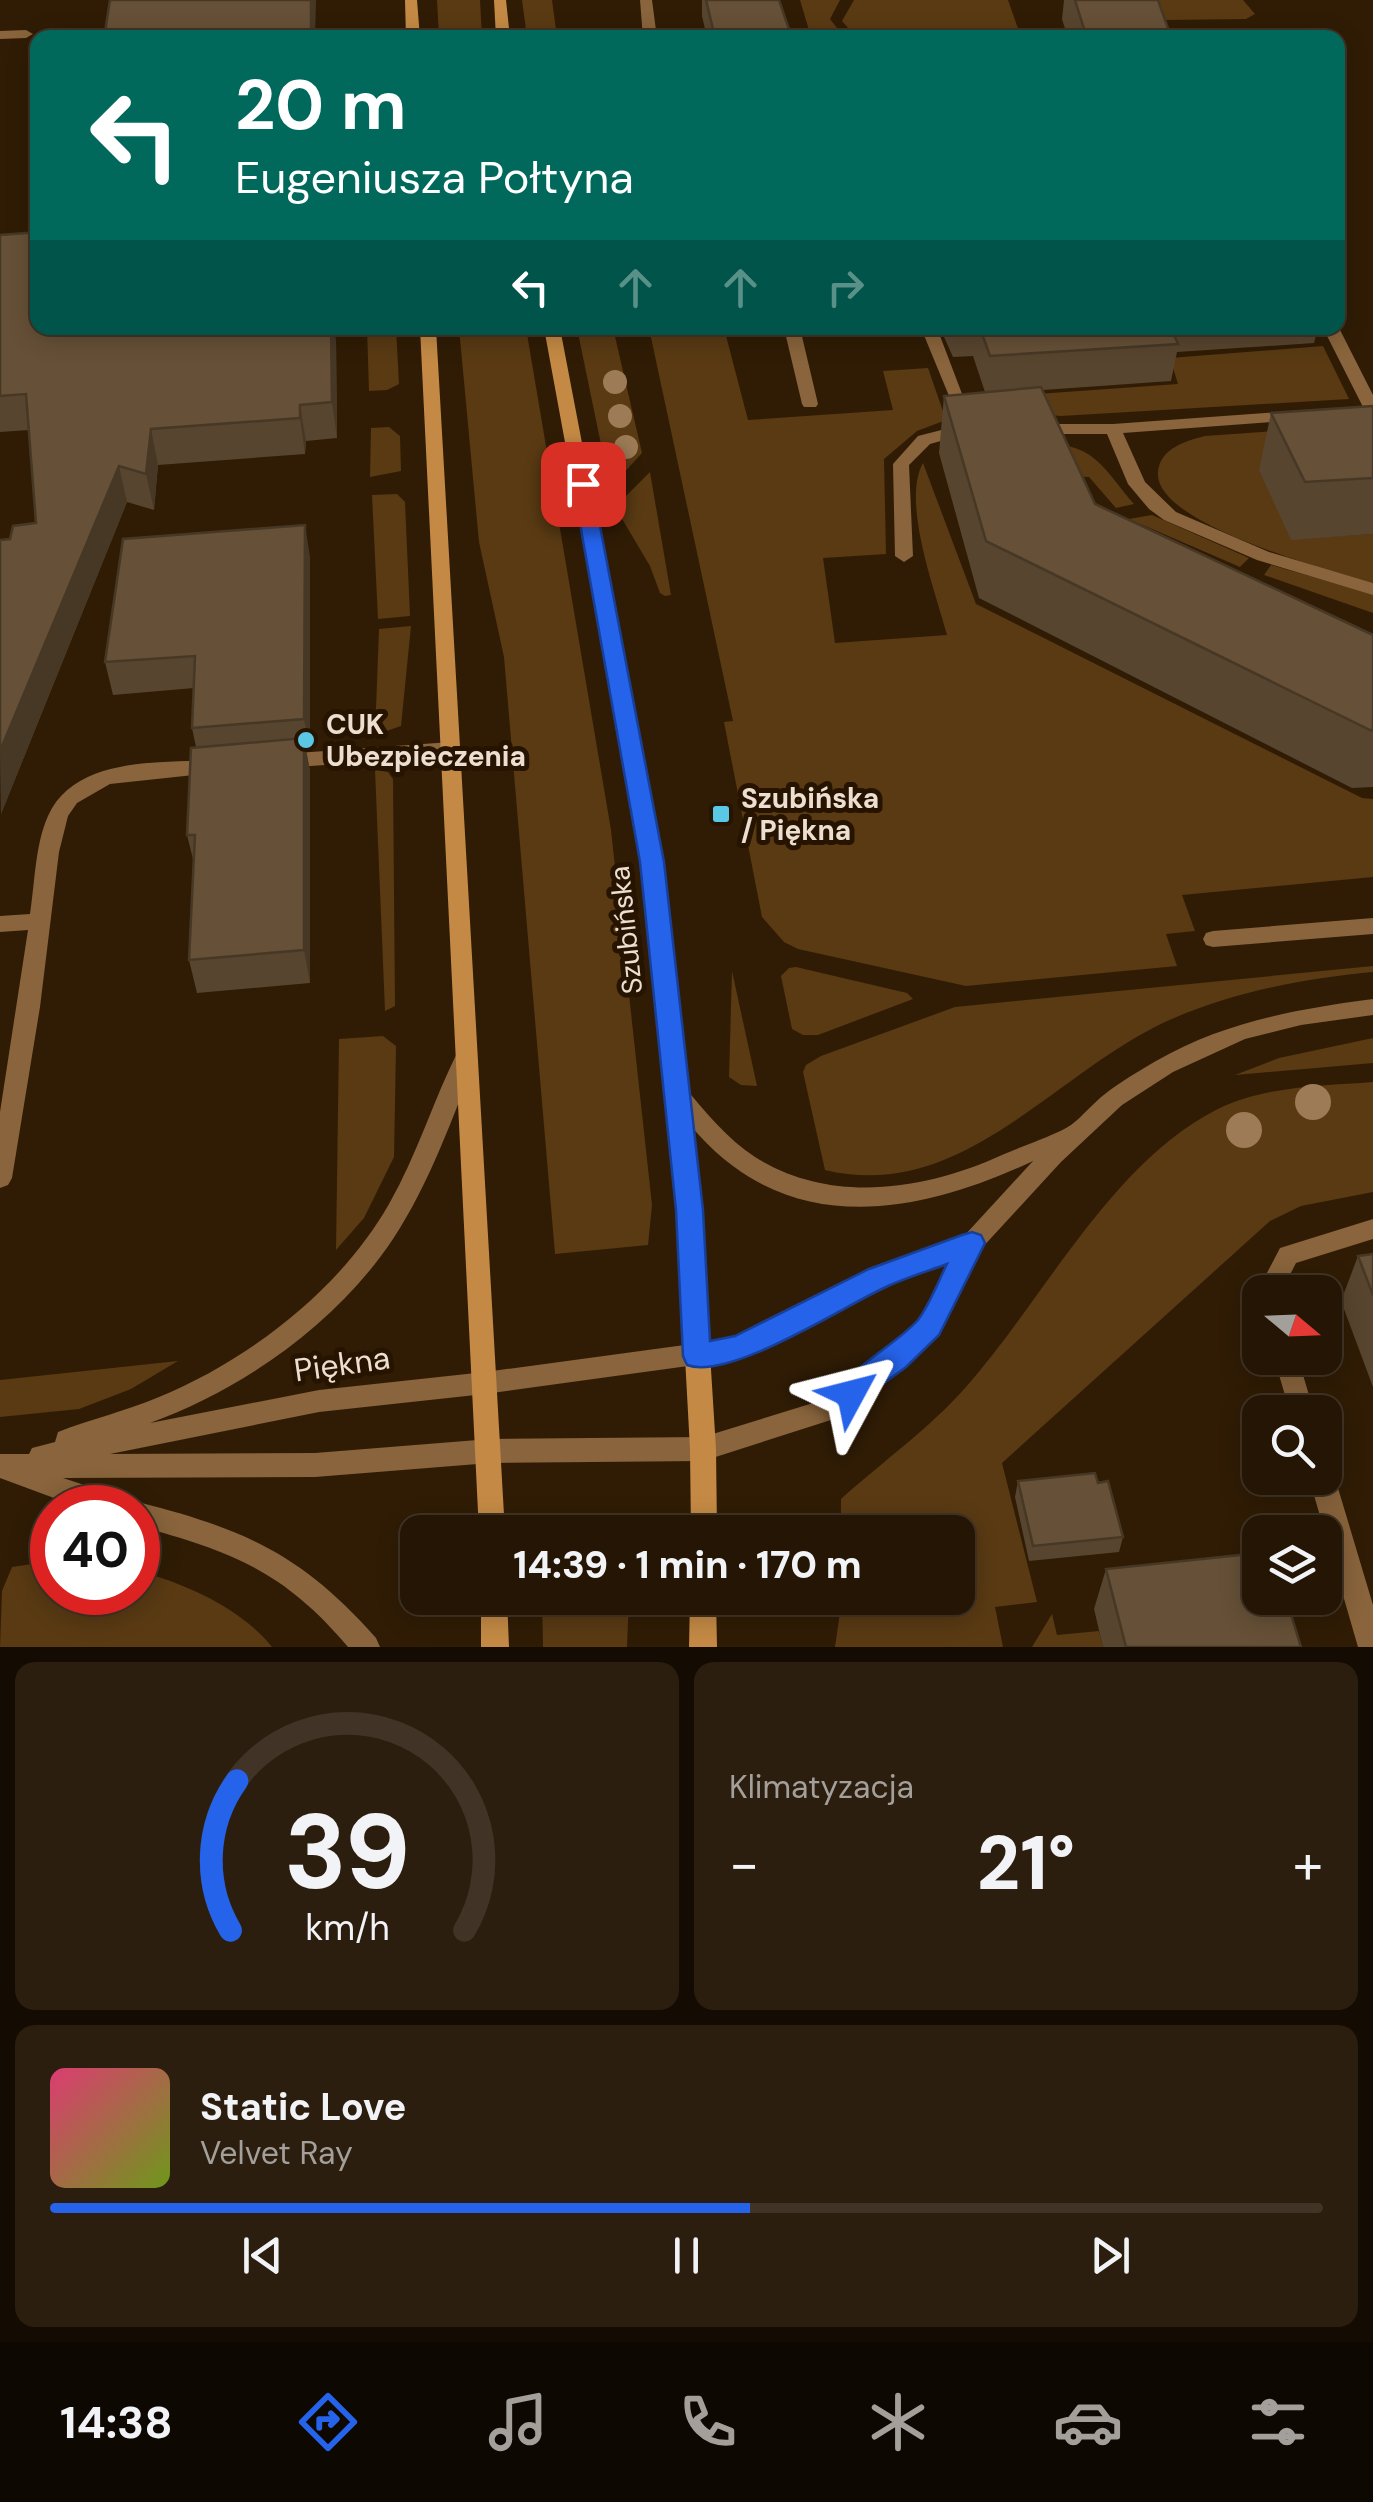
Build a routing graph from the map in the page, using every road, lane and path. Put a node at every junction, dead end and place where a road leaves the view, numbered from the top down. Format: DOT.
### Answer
graph roads {
  1 [pos="411,0"];
  2 [pos="500,0"];
  3 [pos="646,0"];
  4 [pos="413,30"];
  5 [pos="502,30"];
  6 [pos="649,30"];
  7 [pos="26,34"];
  8 [pos="0,35"];
  9 [pos="428,335"];
  10 [pos="553,335"];
  11 [pos="794,335"];
  12 [pos="932,335"];
  13 [pos="1334,335"];
  14 [pos="810,404"];
  15 [pos="1368,412"];
  16 [pos="1308,415"];
  17 [pos="1018,428"];
  18 [pos="1114,429"];
  19 [pos="904,556"];
  20 [pos="1373,589"];
  21 [pos="451,748"];
  22 [pos="39,921"];
  23 [pos="0,924"];
  24 [pos="1373,926"];
  25 [pos="1213,939"];
  26 [pos="1373,1008"];
  27 [pos="468,1050"];
  28 [pos="677,1094"];
  29 [pos="1075,1133"];
  30 [pos="0,1178"];
  31 [pos="1373,1229"];
  32 [pos="972,1243"];
  33 [pos="1278,1275"];
  34 [pos="697,1356"];
  35 [pos="484,1383"];
  36 [pos="703,1449"];
  37 [pos="490,1451"];
  38 [pos="0,1465"];
  39 [pos="55,1485"];
  40 [pos="1327,1495"];
  41 [pos="492,1515"];
  42 [pos="704,1515"];
  43 [pos="160,1520"];
  44 [pos="494,1615"];
  45 [pos="703,1615"];
  46 [pos="366,1647"];
  47 [pos="495,1647"];
  48 [pos="702,1647"];
  49 [pos="1372,1647"];
  1 -- 4 [label="main road"];
  2 -- 5 [label="main road"];
  3 -- 6 [label="street"];
  7 -- 8 [label="street"];
  9 -- 21 [label="main road"];
  10 -- 28 [label="main road, Szubińska"];
  11 -- 14 [label="street"];
  12 -- 19 [label="street"];
  13 -- 15 [label="street"];
  16 -- 18 [label="street"];
  17 -- 18 [label="street"];
  18 -- 20 [label="street"];
  21 -- 22 [label="street"];
  21 -- 27 [label="main road"];
  22 -- 23 [label="street"];
  22 -- 30 [label="street"];
  24 -- 25 [label="street"];
  26 -- 29 [label="street"];
  27 -- 35 [label="main road"];
  27 -- 38 [label="street, Piękna"];
  28 -- 29 [label="street"];
  28 -- 34 [label="main road, Szubińska"];
  29 -- 32 [label="street"];
  31 -- 33 [label="street"];
  32 -- 34 [label="street, Piękna"];
  32 -- 36 [label="street"];
  34 -- 35 [label="street, Piękna"];
  34 -- 36 [label="main road, Szubińska"];
  35 -- 37 [label="main road"];
  35 -- 38 [label="street, Piękna"];
  36 -- 37 [label="street"];
  36 -- 42 [label="main road, Szubińska"];
  37 -- 38 [label="street"];
  37 -- 41 [label="main road"];
  38 -- 39 [label="street"];
  40 -- 49 [label="street"];
  43 -- 46 [label="street"];
  44 -- 47 [label="main road"];
  45 -- 48 [label="main road"];
}
